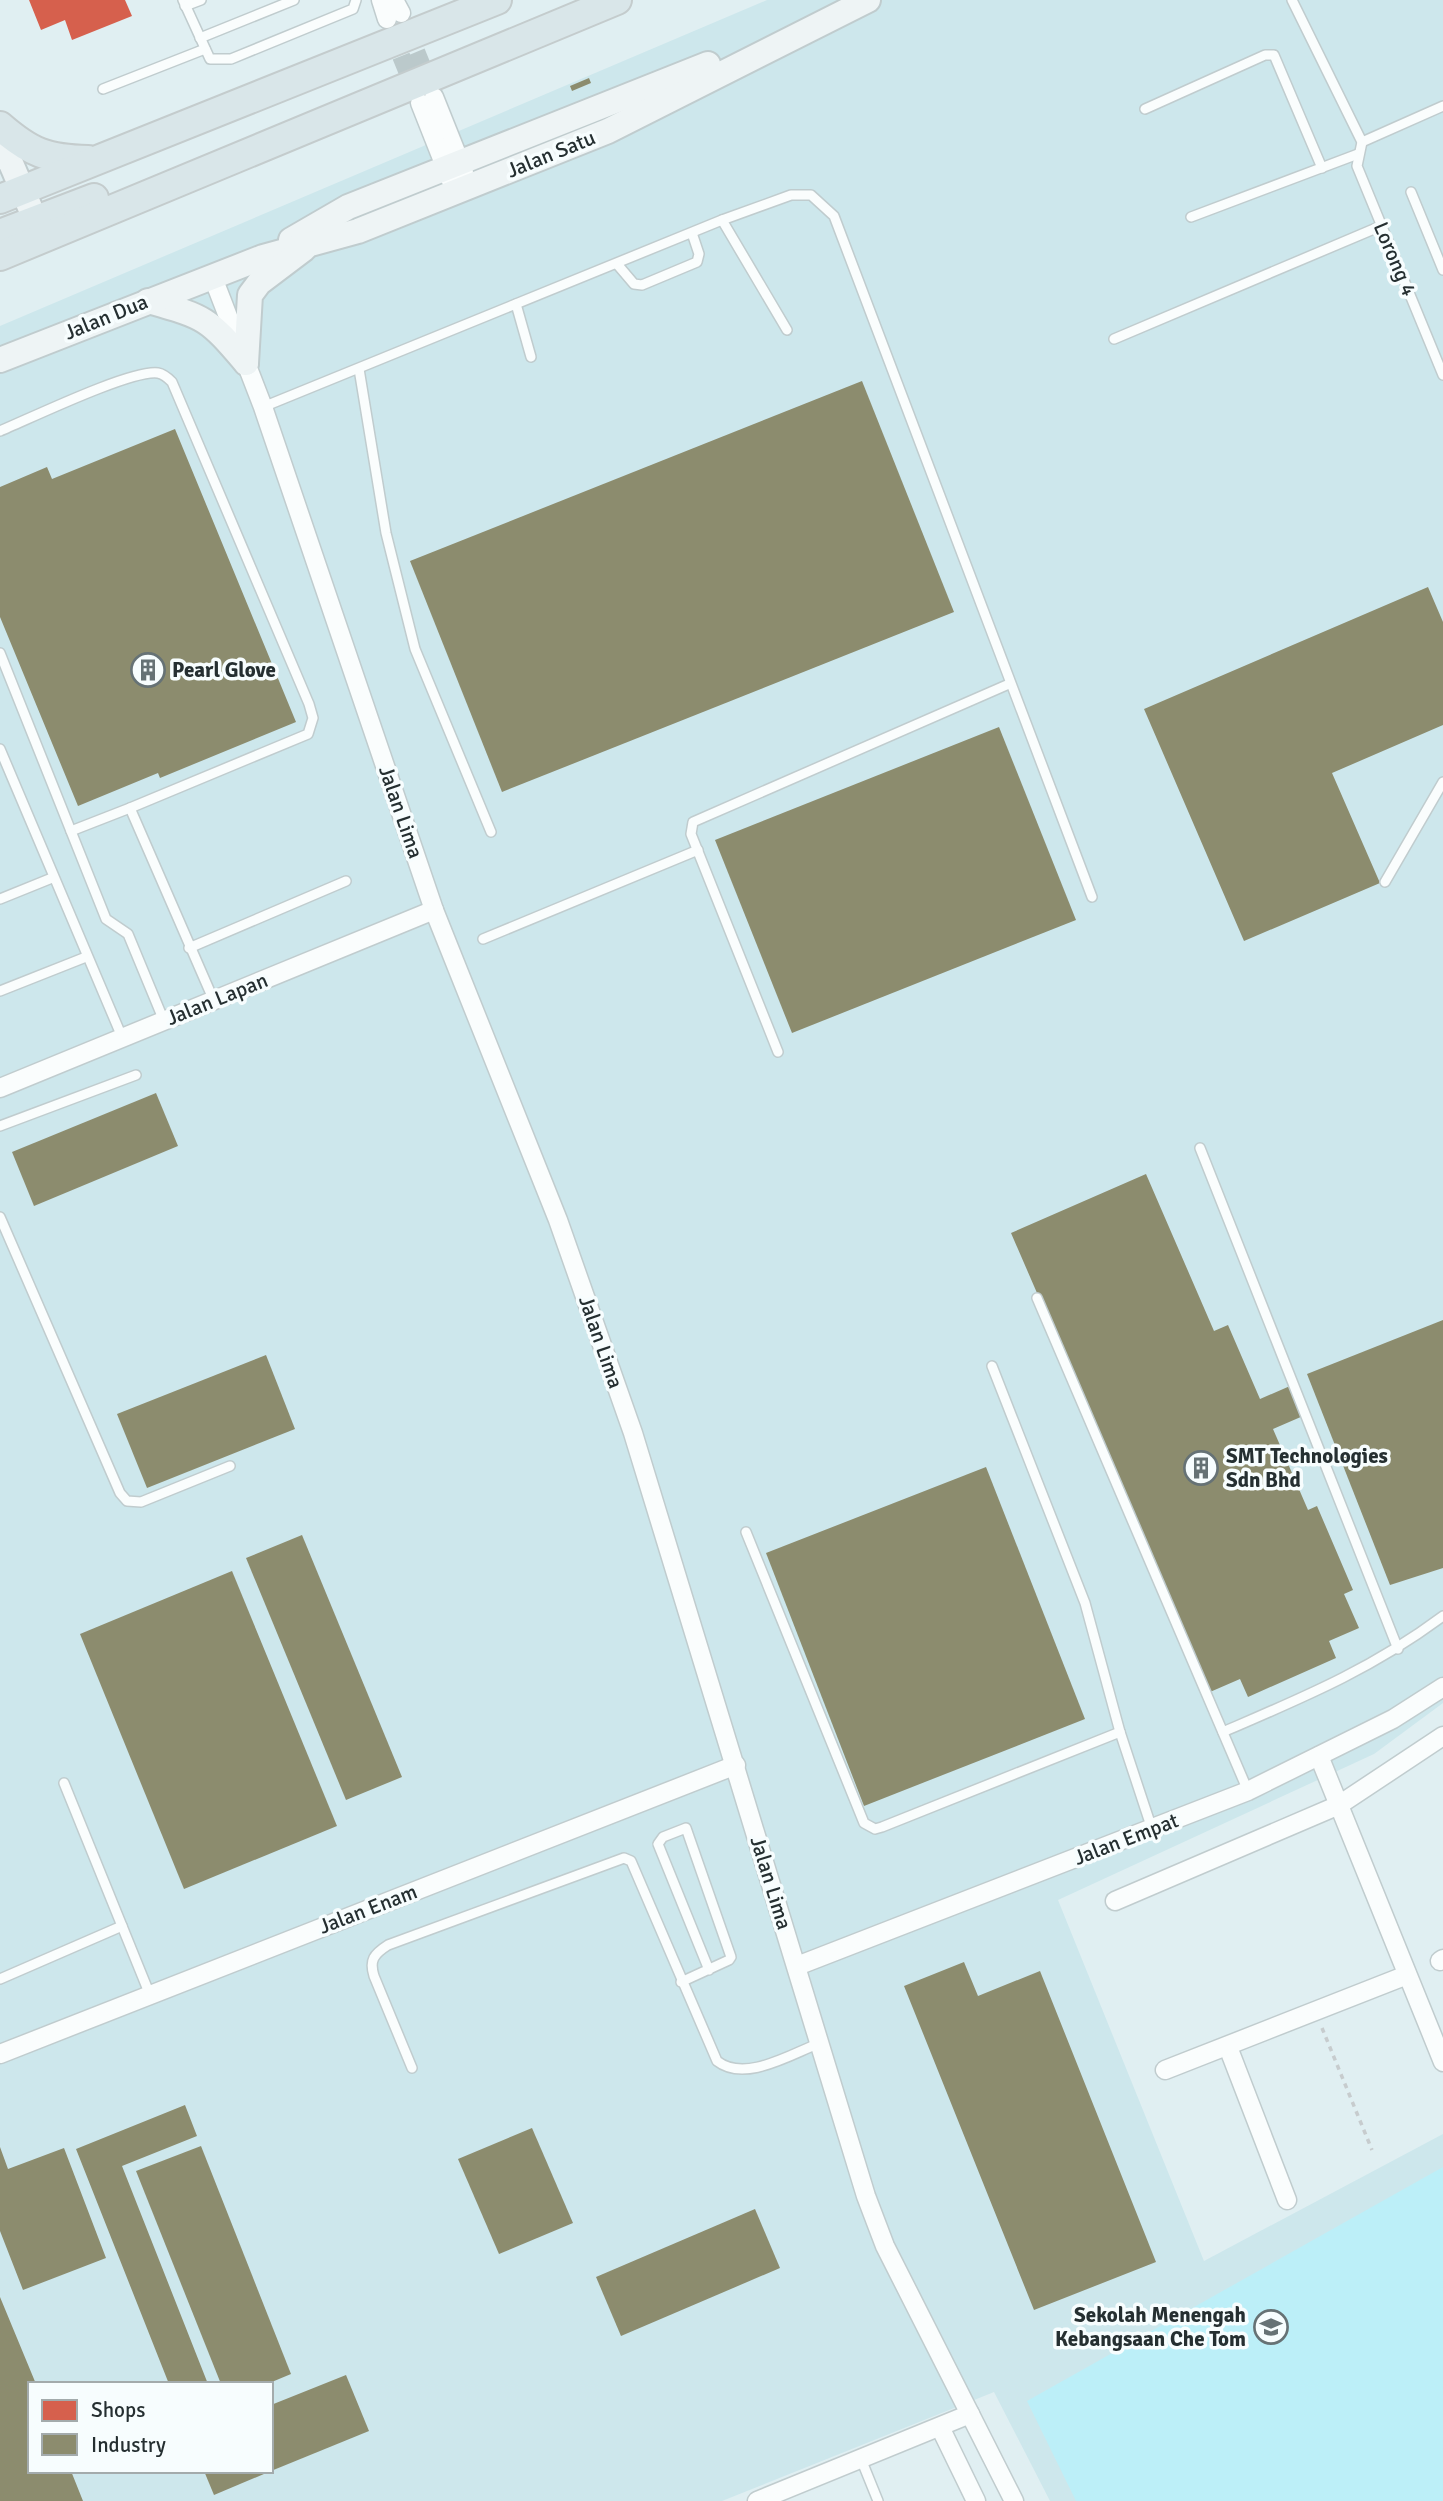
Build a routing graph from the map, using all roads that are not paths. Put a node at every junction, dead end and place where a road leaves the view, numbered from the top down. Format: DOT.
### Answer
graph roads {
  1 [pos="201,0"];
  2 [pos="294,0"];
  3 [pos="356,0"];
  4 [pos="381,0"];
  5 [pos="497,0"];
  6 [pos="617,0"];
  7 [pos="868,0"];
  8 [pos="1292,0"];
  9 [pos="184,3"];
  10 [pos="394,11"];
  11 [pos="825,20"];
  12 [pos="200,38"];
  13 [pos="205,49"];
  14 [pos="103,89"];
  15 [pos="427,100"];
  16 [pos="1443,106"];
  17 [pos="1145,109"];
  18 [pos="328,121"];
  19 [pos="0,126"];
  20 [pos="0,138"];
  21 [pos="1362,142"];
  22 [pos="1358,154"];
  23 [pos="97,160"];
  24 [pos="453,165"];
  25 [pos="1322,168"];
  26 [pos="463,189"];
  27 [pos="1411,192"];
  28 [pos="11,195"];
  29 [pos="1191,218"];
  30 [pos="35,219"];
  31 [pos="722,220"];
  32 [pos="1381,226"];
  33 [pos="2,232"];
  34 [pos="692,233"];
  35 [pos="311,244"];
  36 [pos="263,257"];
  37 [pos="617,264"];
  38 [pos="1443,270"];
  39 [pos="212,275"];
  40 [pos="148,301"];
  41 [pos="516,304"];
  42 [pos="787,330"];
  43 [pos="1114,339"];
  44 [pos="531,356"];
  45 [pos="0,360"];
  46 [pos="246,363"];
  47 [pos="359,369"];
  48 [pos="1443,375"];
  49 [pos="263,407"];
  50 [pos="0,431"];
  51 [pos="0,653"];
  52 [pos="1009,684"];
  53 [pos="0,749"];
  54 [pos="1443,782"];
  55 [pos="130,808"];
  56 [pos="71,831"];
  57 [pos="491,832"];
  58 [pos="698,850"];
  59 [pos="52,878"];
  60 [pos="346,881"];
  61 [pos="1385,882"];
  62 [pos="1092,897"];
  63 [pos="0,899"];
  64 [pos="434,910"];
  65 [pos="483,939"];
  66 [pos="190,948"];
  67 [pos="86,957"];
  68 [pos="0,991"];
  69 [pos="214,1001"];
  70 [pos="163,1021"];
  71 [pos="121,1037"];
  72 [pos="778,1052"];
  73 [pos="136,1075"];
  74 [pos="0,1088"];
  75 [pos="0,1126"];
  76 [pos="1200,1148"];
  77 [pos="0,1217"];
  78 [pos="1037,1298"];
  79 [pos="992,1366"];
  80 [pos="230,1466"];
  81 [pos="746,1532"];
  82 [pos="1443,1616"];
  83 [pos="1398,1649"];
  84 [pos="1443,1687"];
  85 [pos="1120,1732"];
  86 [pos="1223,1732"];
  87 [pos="1443,1736"];
  88 [pos="1319,1756"];
  89 [pos="736,1765"];
  90 [pos="64,1783"];
  91 [pos="1248,1791"];
  92 [pos="1339,1805"];
  93 [pos="1152,1829"];
  94 [pos="1115,1902"];
  95 [pos="122,1926"];
  96 [pos="797,1966"];
  97 [pos="709,1970"];
  98 [pos="1407,1975"];
  99 [pos="0,1979"];
  100 [pos="681,1982"];
  101 [pos="150,1995"];
  102 [pos="820,2043"];
  103 [pos="1228,2048"];
  104 [pos="0,2054"];
  105 [pos="1443,2062"];
  106 [pos="412,2068"];
  107 [pos="1165,2070"];
  108 [pos="1287,2200"];
  109 [pos="970,2414"];
  110 [pos="940,2427"];
  111 [pos="861,2459"];
  112 [pos="776,2497"];
  113 [pos="757,2501"];
  114 [pos="878,2501"];
  115 [pos="976,2501"];
  116 [pos="1014,2501"];
  1 -- 9 [label="lane"];
  2 -- 12 [label="lane"];
  3 -- 13 [label="lane"];
  4 -- 10 [label="street"];
  5 -- 23 [label="highway"];
  6 -- 18 [label="highway"];
  7 -- 11 [label="main road, Jalan Satu"];
  8 -- 21 [label="lane"];
  9 -- 12 [label="lane"];
  11 -- 24 [label="main road, Jalan Satu"];
  11 -- 26 [label="main road, Jalan Satu"];
  12 -- 13 [label="lane"];
  13 -- 14 [label="lane"];
  15 -- 24 [label="street"];
  16 -- 21 [label="lane"];
  17 -- 25 [label="lane"];
  18 -- 30 [label="highway"];
  18 -- 33 [label="highway"];
  19 -- 23 [label="highway"];
  20 -- 28 [label="main road"];
  21 -- 22 [label="lane"];
  22 -- 25 [label="lane"];
  22 -- 32 [label="lane, Lorong 4"];
  23 -- 28 [label="highway"];
  24 -- 26 [label="street"];
  24 -- 36 [label="main road, Jalan Satu"];
  25 -- 29 [label="lane"];
  26 -- 35 [label="main road, Jalan Satu"];
  27 -- 38 [label="lane"];
  28 -- 30 [label="main road"];
  30 -- 33 [label="highway"];
  31 -- 34 [label="lane"];
  31 -- 42 [label="lane"];
  31 -- 52 [label="lane"];
  32 -- 43 [label="lane"];
  32 -- 48 [label="lane, Lorong 4"];
  34 -- 37 [label="lane"];
  34 -- 37 [label="lane"];
  35 -- 36 [label="main road, Jalan Satu"];
  35 -- 46 [label="main road"];
  36 -- 39 [label="main road, Jalan Satu"];
  37 -- 41 [label="lane"];
  39 -- 40 [label="main road, Jalan Dua"];
  39 -- 46 [label="street, Jalan Lima"];
  40 -- 45 [label="main road, Jalan Dua"];
  40 -- 46 [label="main road"];
  41 -- 44 [label="lane"];
  41 -- 47 [label="lane"];
  46 -- 49 [label="street, Jalan Lima"];
  47 -- 49 [label="lane"];
  47 -- 57 [label="lane"];
  49 -- 64 [label="street, Jalan Lima"];
  50 -- 55 [label="lane"];
  51 -- 56 [label="lane"];
  52 -- 58 [label="lane"];
  52 -- 62 [label="lane"];
  53 -- 59 [label="lane"];
  54 -- 61 [label="lane"];
  55 -- 56 [label="lane"];
  55 -- 66 [label="lane"];
  56 -- 70 [label="lane"];
  58 -- 65 [label="lane"];
  58 -- 72 [label="lane"];
  59 -- 63 [label="lane"];
  59 -- 67 [label="lane"];
  60 -- 66 [label="lane"];
  64 -- 69 [label="street, Jalan Lapan"];
  64 -- 89 [label="street, Jalan Lima"];
  66 -- 69 [label="lane"];
  67 -- 68 [label="lane"];
  67 -- 71 [label="lane"];
  69 -- 70 [label="street, Jalan Lapan"];
  70 -- 71 [label="street, Jalan Lapan"];
  71 -- 74 [label="street, Jalan Lapan"];
  73 -- 75 [label="lane"];
  76 -- 83 [label="lane"];
  77 -- 80 [label="lane"];
  78 -- 86 [label="lane"];
  79 -- 85 [label="lane"];
  81 -- 85 [label="lane"];
  82 -- 83 [label="lane"];
  83 -- 86 [label="lane"];
  84 -- 88 [label="street, Jalan Empat"];
  85 -- 93 [label="lane"];
  86 -- 91 [label="lane"];
  87 -- 92 [label="street"];
  88 -- 91 [label="street, Jalan Empat"];
  88 -- 92 [label="street"];
  89 -- 96 [label="street, Jalan Lima"];
  89 -- 101 [label="street, Jalan Enam"];
  90 -- 95 [label="lane"];
  91 -- 93 [label="street, Jalan Empat"];
  92 -- 94 [label="street"];
  92 -- 98 [label="street"];
  93 -- 96 [label="street, Jalan Empat"];
  95 -- 99 [label="lane"];
  95 -- 101 [label="lane"];
  96 -- 102 [label="street, Jalan Lima"];
  97 -- 97 [label="lane"];
  97 -- 100 [label="lane"];
  98 -- 103 [label="street"];
  98 -- 105 [label="street"];
  100 -- 102 [label="lane"];
  100 -- 106 [label="lane"];
  101 -- 104 [label="street, Jalan Enam"];
  102 -- 109 [label="street, Jalan Lima"];
  103 -- 107 [label="street"];
  103 -- 108 [label="street"];
  109 -- 110 [label="street"];
  109 -- 116 [label="street, Jalan Lima"];
  110 -- 111 [label="street"];
  110 -- 115 [label="street"];
  111 -- 112 [label="street"];
  111 -- 114 [label="lane"];
  112 -- 113 [label="street"];
}
